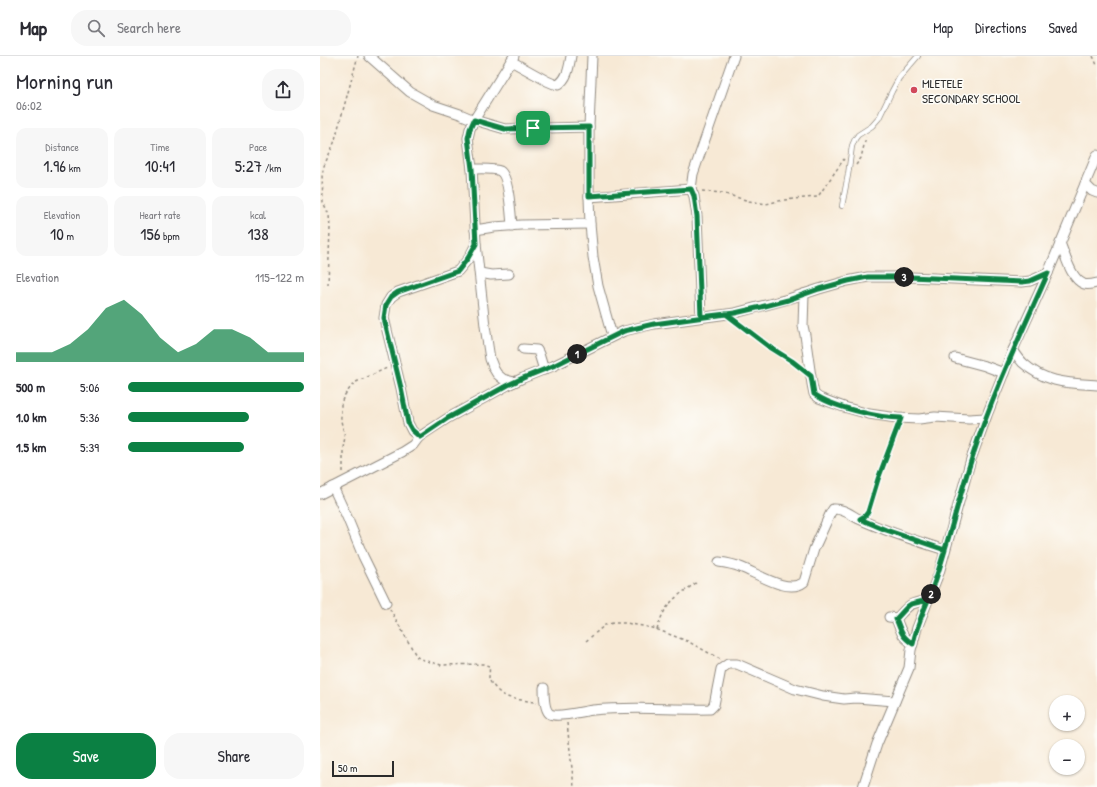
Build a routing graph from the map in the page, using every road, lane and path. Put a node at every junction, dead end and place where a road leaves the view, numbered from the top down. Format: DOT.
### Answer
graph roads {
  1 [pos="358,56"];
  2 [pos="369,56"];
  3 [pos="571,56"];
  4 [pos="592,56"];
  5 [pos="734,56"];
  6 [pos="918,56"];
  7 [pos="1093,56"];
  8 [pos="512,59"];
  9 [pos="1097,65"];
  10 [pos="474,120"];
  11 [pos="589,127"];
  12 [pos="869,129"];
  13 [pos="852,150"];
  14 [pos="1097,155"];
  15 [pos="472,169"];
  16 [pos="849,171"];
  17 [pos="1085,184"];
  18 [pos="691,190"];
  19 [pos="1097,193"];
  20 [pos="589,196"];
  21 [pos="842,206"];
  22 [pos="590,224"];
  23 [pos="512,226"];
  24 [pos="475,230"];
  25 [pos="1060,243"];
  26 [pos="476,244"];
  27 [pos="480,273"];
  28 [pos="1048,273"];
  29 [pos="509,274"];
  30 [pos="1097,284"];
  31 [pos="328,285"];
  32 [pos="804,294"];
  33 [pos="726,314"];
  34 [pos="701,317"];
  35 [pos="612,336"];
  36 [pos="523,349"];
  37 [pos="1013,350"];
  38 [pos="955,358"];
  39 [pos="395,365"];
  40 [pos="544,370"];
  41 [pos="1004,373"];
  42 [pos="811,376"];
  43 [pos="514,382"];
  44 [pos="1097,386"];
  45 [pos="901,418"];
  46 [pos="986,418"];
  47 [pos="420,437"];
  48 [pos="344,482"];
  49 [pos="333,487"];
  50 [pos="320,494"];
  51 [pos="860,519"];
  52 [pos="945,550"];
  53 [pos="719,562"];
  54 [pos="696,583"];
  55 [pos="928,600"];
  56 [pos="386,603"];
  57 [pos="657,630"];
  58 [pos="586,641"];
  59 [pos="913,644"];
  60 [pos="728,664"];
  61 [pos="544,688"];
  62 [pos="895,701"];
  63 [pos="546,706"];
  64 [pos="567,714"];
  65 [pos="574,787"];
  66 [pos="864,787"];
  1 -- 31 [label="path"];
  2 -- 10 [label="street"];
  3 -- 8 [label="street"];
  4 -- 11 [label="street"];
  5 -- 18 [label="street"];
  6 -- 12 [label="lane"];
  7 -- 9 [label="path"];
  8 -- 10 [label="street"];
  10 -- 11 [label="street"];
  10 -- 15 [label="street"];
  11 -- 20 [label="street"];
  12 -- 13 [label="lane"];
  12 -- 16 [label="path"];
  13 -- 16 [label="lane"];
  13 -- 18 [label="path"];
  14 -- 17 [label="street"];
  15 -- 23 [label="street"];
  15 -- 24 [label="street"];
  16 -- 21 [label="lane"];
  17 -- 19 [label="street"];
  17 -- 25 [label="street"];
  18 -- 20 [label="street"];
  18 -- 34 [label="street"];
  20 -- 22 [label="street"];
  22 -- 23 [label="street"];
  22 -- 35 [label="street"];
  23 -- 24 [label="street"];
  24 -- 26 [label="street"];
  25 -- 28 [label="street"];
  25 -- 30 [label="street"];
  26 -- 27 [label="street"];
  26 -- 39 [label="street"];
  27 -- 29 [label="street"];
  27 -- 43 [label="street"];
  28 -- 32 [label="street"];
  28 -- 37 [label="street"];
  32 -- 33 [label="street"];
  32 -- 42 [label="street"];
  33 -- 34 [label="street"];
  33 -- 42 [label="path"];
  34 -- 35 [label="street"];
  35 -- 40 [label="street"];
  36 -- 40 [label="street"];
  37 -- 41 [label="street"];
  37 -- 44 [label="street"];
  38 -- 41 [label="street"];
  39 -- 47 [label="street"];
  39 -- 48 [label="path"];
  40 -- 43 [label="street"];
  41 -- 46 [label="street"];
  42 -- 45 [label="street"];
  43 -- 47 [label="street"];
  45 -- 46 [label="street"];
  45 -- 51 [label="path"];
  46 -- 52 [label="street"];
  47 -- 48 [label="street"];
  48 -- 49 [label="street"];
  49 -- 50 [label="street"];
  49 -- 56 [label="street"];
  51 -- 52 [label="street"];
  51 -- 53 [label="street"];
  52 -- 55 [label="street"];
  54 -- 57 [label="path"];
  55 -- 59 [label="street"];
  55 -- 59 [label="street"];
  56 -- 63 [label="path"];
  57 -- 58 [label="path"];
  57 -- 60 [label="path"];
  59 -- 62 [label="street"];
  60 -- 62 [label="street"];
  60 -- 64 [label="street"];
  61 -- 63 [label="street"];
  62 -- 66 [label="street"];
  63 -- 64 [label="street"];
  64 -- 65 [label="path"];
}
